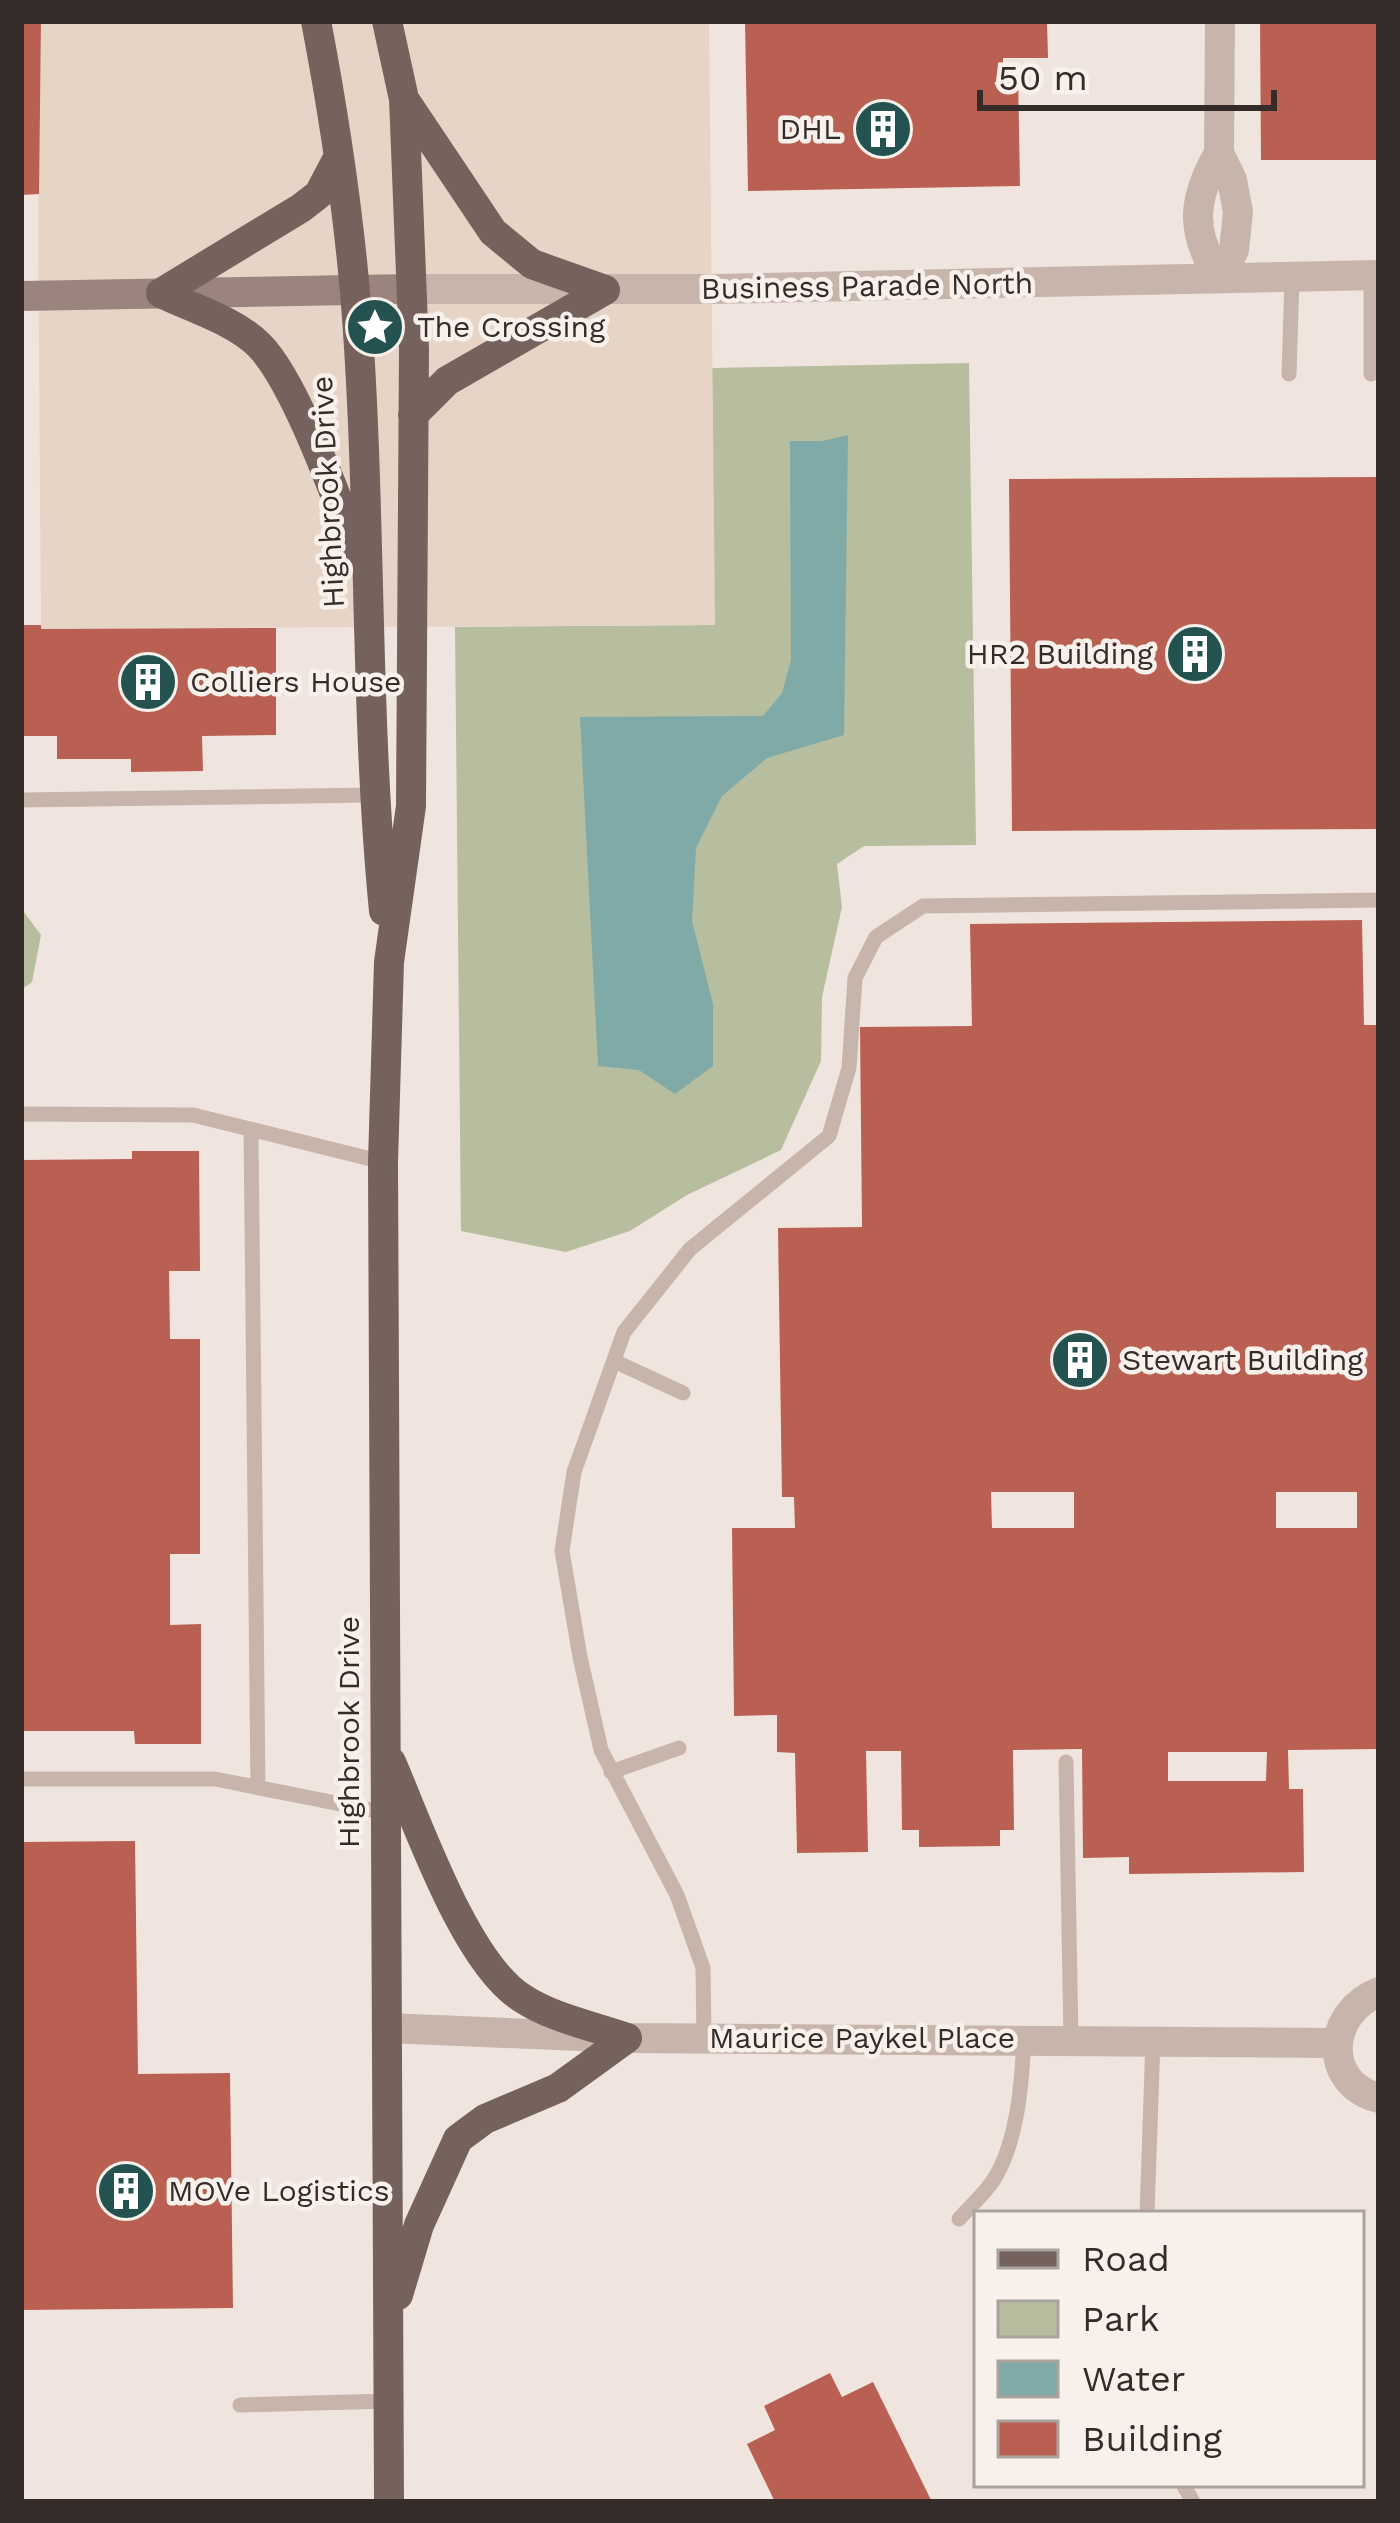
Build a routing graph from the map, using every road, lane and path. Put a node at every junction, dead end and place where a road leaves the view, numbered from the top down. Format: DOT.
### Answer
graph roads {
  1 [pos="316,21"];
  2 [pos="387,21"];
  3 [pos="1220,21"];
  4 [pos="404,99"];
  5 [pos="338,158"];
  6 [pos="1375,275"];
  7 [pos="1292,277"];
  8 [pos="1220,278"];
  9 [pos="411,289"];
  10 [pos="605,290"];
  11 [pos="355,292"];
  12 [pos="161,293"];
  13 [pos="21,296"];
  14 [pos="1289,374"];
  15 [pos="1370,374"];
  16 [pos="413,415"];
  17 [pos="369,582"];
  18 [pos="373,795"];
  19 [pos="21,800"];
  20 [pos="1379,901"];
  21 [pos="389,962"];
  22 [pos="21,1114"];
  23 [pos="251,1130"];
  24 [pos="383,1162"];
  25 [pos="614,1361"];
  26 [pos="683,1393"];
  27 [pos="384,1745"];
  28 [pos="679,1748"];
  29 [pos="1066,1762"];
  30 [pos="611,1772"];
  31 [pos="21,1779"];
  32 [pos="258,1788"];
  33 [pos="386,1813"];
  34 [pos="1379,1992"];
  35 [pos="386,2028"];
  36 [pos="704,2037"];
  37 [pos="627,2038"];
  38 [pos="1024,2038"];
  39 [pos="1071,2038"];
  40 [pos="1153,2040"];
  41 [pos="1337,2043"];
  42 [pos="1379,2098"];
  43 [pos="1148,2211"];
  44 [pos="959,2219"];
  45 [pos="389,2324"];
  46 [pos="389,2401"];
  47 [pos="239,2405"];
  48 [pos="388,2502"];
  1 -- 5 [label="main road, Highbrook Drive"];
  2 -- 4 [label="main road, Highbrook Drive"];
  3 -- 8 [label="street"];
  4 -- 9 [label="main road, Highbrook Drive"];
  4 -- 10 [label="main road"];
  5 -- 11 [label="main road, Highbrook Drive"];
  5 -- 12 [label="main road"];
  6 -- 7 [label="street, Business Parade North"];
  6 -- 15 [label="lane"];
  7 -- 8 [label="street, Business Parade North"];
  7 -- 14 [label="lane"];
  8 -- 10 [label="street, Business Parade North"];
  9 -- 10 [label="street, Business Parade North"];
  9 -- 11 [label="main road, Business Parade North"];
  9 -- 16 [label="main road, Highbrook Drive"];
  10 -- 16 [label="main road"];
  11 -- 12 [label="main road, Business Parade North"];
  11 -- 17 [label="main road, Highbrook Drive"];
  12 -- 13 [label="main road, Business Parade North"];
  12 -- 17 [label="main road"];
  16 -- 21 [label="main road, Highbrook Drive"];
  17 -- 18 [label="main road, Highbrook Drive"];
  18 -- 19 [label="lane"];
  18 -- 21 [label="main road, Highbrook Drive"];
  20 -- 25 [label="lane"];
  21 -- 24 [label="main road, Highbrook Drive"];
  22 -- 23 [label="lane"];
  23 -- 24 [label="lane"];
  23 -- 32 [label="lane"];
  24 -- 27 [label="main road, Highbrook Drive"];
  25 -- 26 [label="lane"];
  25 -- 30 [label="lane"];
  27 -- 33 [label="main road, Highbrook Drive"];
  27 -- 37 [label="main road"];
  28 -- 30 [label="lane"];
  29 -- 39 [label="lane"];
  30 -- 36 [label="lane"];
  31 -- 32 [label="lane"];
  32 -- 33 [label="lane"];
  33 -- 35 [label="main road, Highbrook Drive"];
  34 -- 41 [label="street"];
  35 -- 37 [label="street, Maurice Paykel Place"];
  35 -- 45 [label="main road, Highbrook Drive"];
  36 -- 37 [label="street, Maurice Paykel Place"];
  36 -- 38 [label="street, Maurice Paykel Place"];
  37 -- 45 [label="main road"];
  38 -- 39 [label="street, Maurice Paykel Place"];
  38 -- 44 [label="lane"];
  39 -- 40 [label="street, Maurice Paykel Place"];
  40 -- 41 [label="street, Maurice Paykel Place"];
  40 -- 43 [label="lane"];
  41 -- 42 [label="street"];
  45 -- 46 [label="main road, Highbrook Drive"];
  46 -- 47 [label="lane"];
  46 -- 48 [label="main road, Highbrook Drive"];
}
